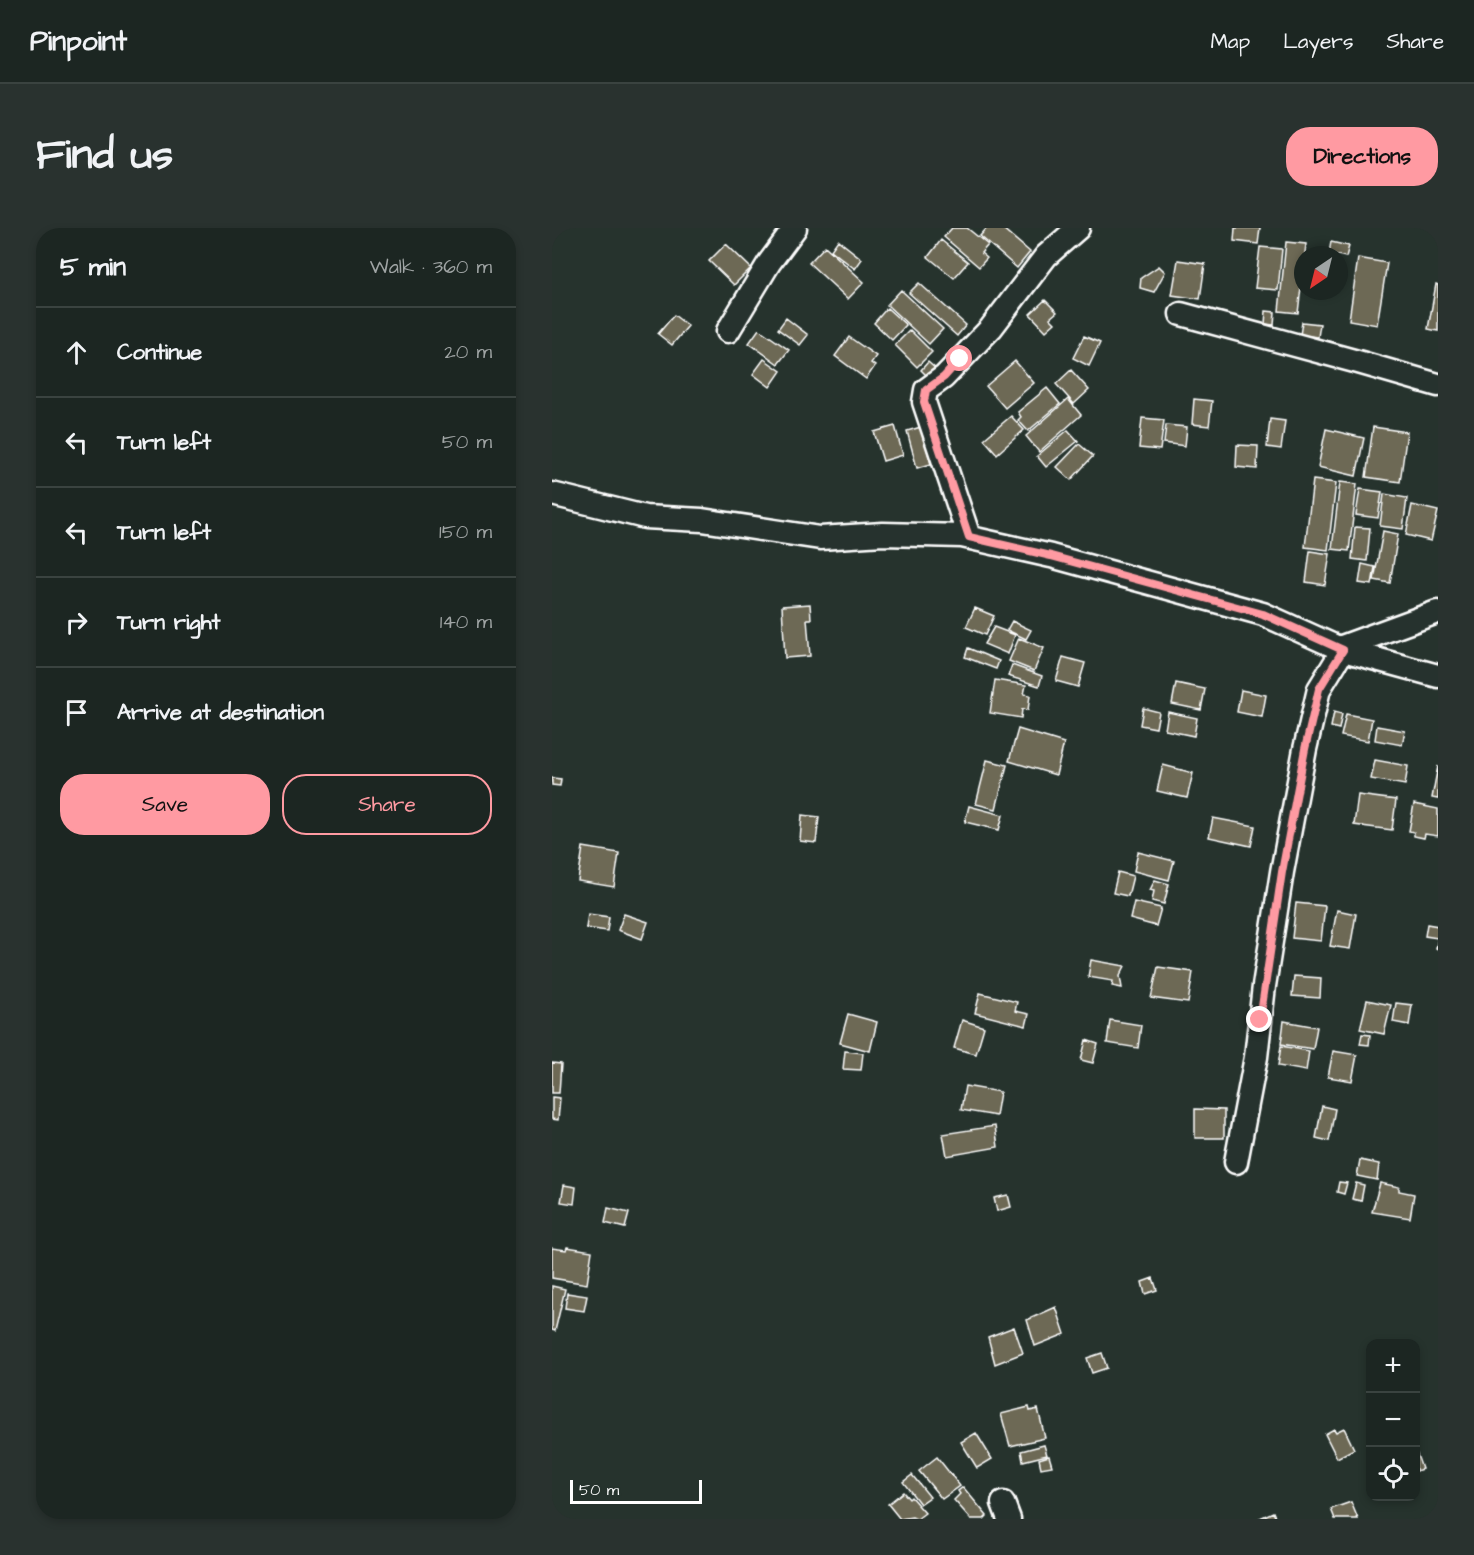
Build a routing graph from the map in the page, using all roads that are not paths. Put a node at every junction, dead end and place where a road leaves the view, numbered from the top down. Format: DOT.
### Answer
graph roads {
  1 [pos="795,228"];
  2 [pos="1078,228"];
  3 [pos="1180,314"];
  4 [pos="728,331"];
  5 [pos="1438,385"];
  6 [pos="552,494"];
  7 [pos="969,537"];
  8 [pos="1438,611"];
  9 [pos="1438,623"];
  10 [pos="1341,649"];
  11 [pos="1438,676"];
  12 [pos="1236,1162"];
  1 -- 4 [label="street"];
  2 -- 7 [label="street"];
  3 -- 5 [label="street"];
  6 -- 7 [label="street"];
  7 -- 10 [label="street"];
  8 -- 9 [label="street"];
  8 -- 10 [label="street"];
  10 -- 11 [label="street"];
  10 -- 12 [label="street"];
}
